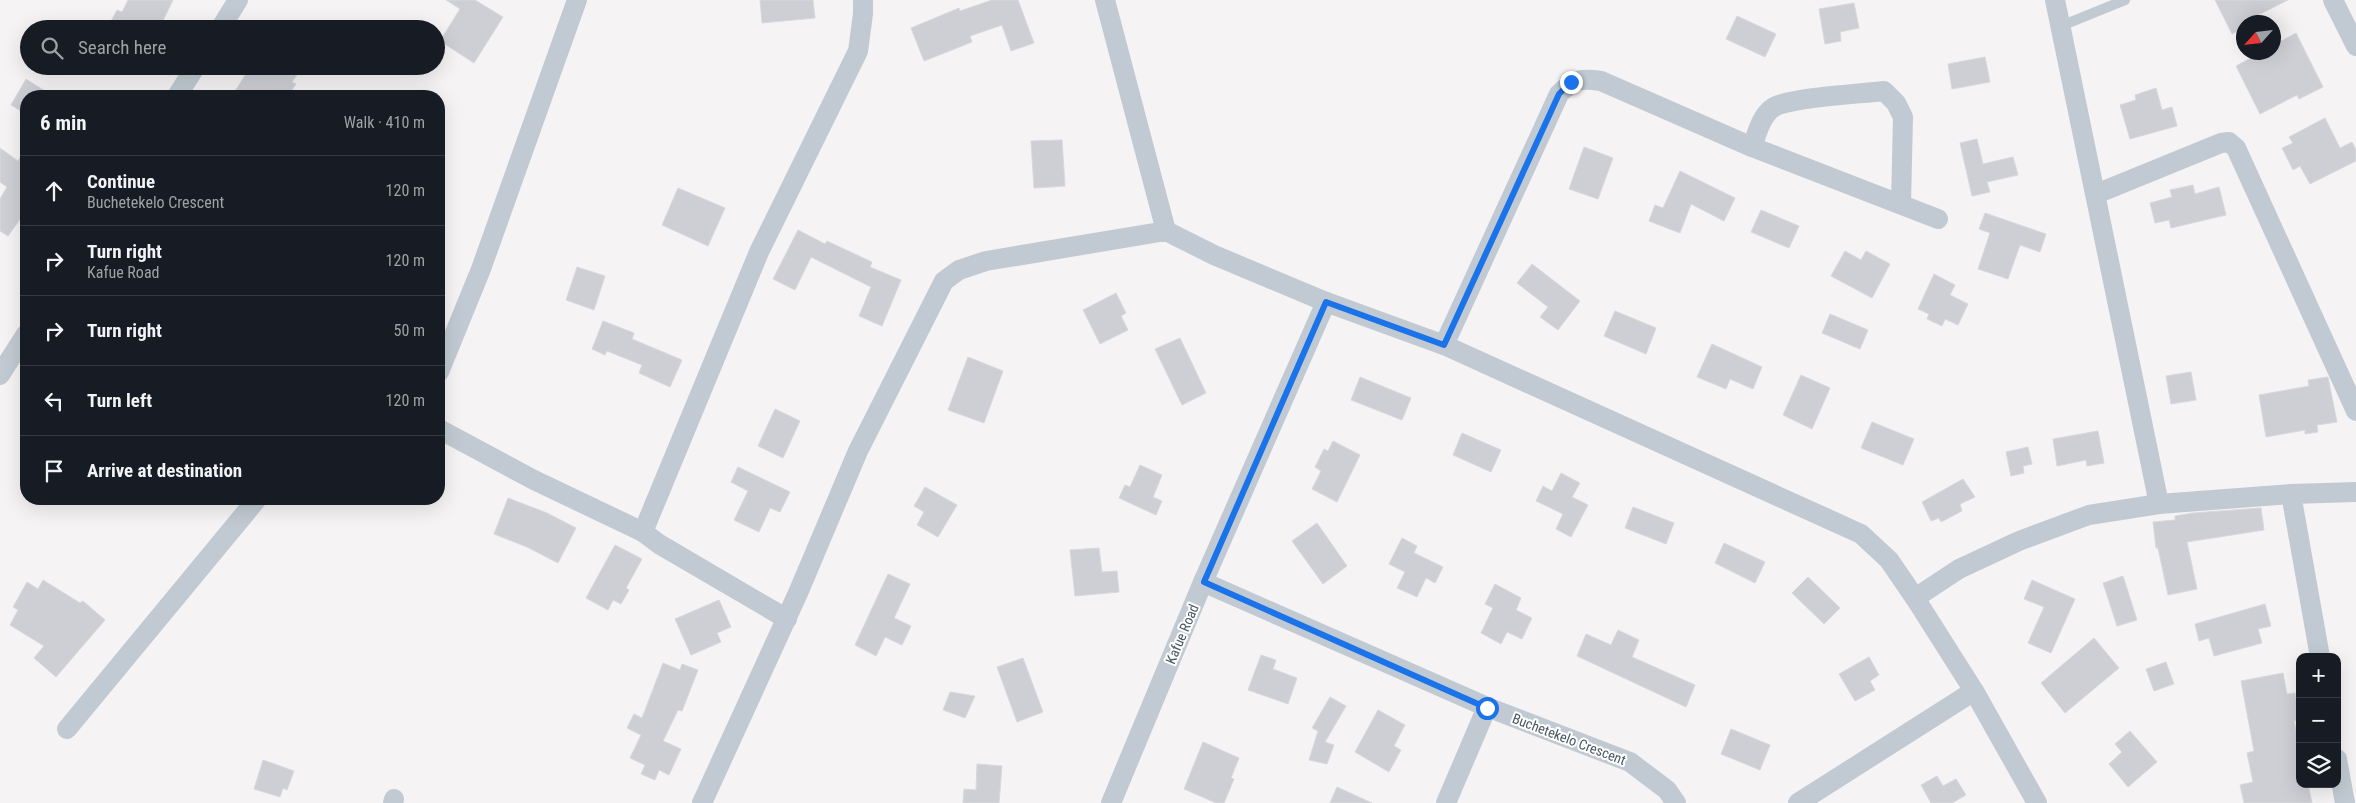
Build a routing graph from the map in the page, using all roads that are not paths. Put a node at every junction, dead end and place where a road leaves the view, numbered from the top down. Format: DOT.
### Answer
graph roads {
  1 [pos="238,0"];
  2 [pos="577,0"];
  3 [pos="863,0"];
  4 [pos="1105,0"];
  5 [pos="2055,0"];
  6 [pos="2125,0"];
  7 [pos="2333,0"];
  8 [pos="226,20"];
  9 [pos="2061,26"];
  10 [pos="2356,46"];
  11 [pos="190,75"];
  12 [pos="181,90"];
  13 [pos="1752,147"];
  14 [pos="2096,194"];
  15 [pos="1901,204"];
  16 [pos="1938,219"];
  17 [pos="1166,232"];
  18 [pos="1326,302"];
  19 [pos="20,343"];
  20 [pos="1444,345"];
  21 [pos="445,357"];
  22 [pos="0,375"];
  23 [pos="2356,411"];
  24 [pos="445,432"];
  25 [pos="2356,492"];
  26 [pos="2291,494"];
  27 [pos="2159,504"];
  28 [pos="252,505"];
  29 [pos="643,532"];
  30 [pos="1204,582"];
  31 [pos="1915,598"];
  32 [pos="786,619"];
  33 [pos="2319,653"];
  34 [pos="1974,691"];
  35 [pos="1487,708"];
  36 [pos="67,729"];
  37 [pos="2341,784"];
  38 [pos="702,803"];
  39 [pos="1112,803"];
  40 [pos="1446,803"];
  41 [pos="1676,803"];
  42 [pos="1798,803"];
  43 [pos="2037,803"];
  44 [pos="2344,803"];
  1 -- 8 [label="street"];
  2 -- 21 [label="street"];
  3 -- 29 [label="street"];
  4 -- 17 [label="street"];
  5 -- 9 [label="street"];
  6 -- 9 [label="lane"];
  7 -- 10 [label="street"];
  9 -- 14 [label="street"];
  11 -- 12 [label="street"];
  13 -- 15 [label="street"];
  13 -- 15 [label="street"];
  13 -- 20 [label="street"];
  14 -- 23 [label="street"];
  14 -- 27 [label="street"];
  15 -- 16 [label="street"];
  17 -- 18 [label="street"];
  17 -- 32 [label="street"];
  18 -- 20 [label="street"];
  18 -- 30 [label="street, Kafue Road"];
  19 -- 22 [label="street"];
  20 -- 31 [label="street"];
  24 -- 29 [label="street"];
  25 -- 26 [label="street"];
  26 -- 27 [label="street"];
  26 -- 33 [label="street"];
  27 -- 31 [label="street"];
  28 -- 36 [label="street"];
  29 -- 32 [label="street"];
  30 -- 35 [label="street, Buchetekelo Crescent"];
  30 -- 39 [label="street, Kafue Road"];
  31 -- 34 [label="street"];
  32 -- 38 [label="street"];
  34 -- 42 [label="street"];
  34 -- 43 [label="street"];
  35 -- 40 [label="street"];
  35 -- 41 [label="street, Buchetekelo Crescent"];
  37 -- 44 [label="street"];
}
